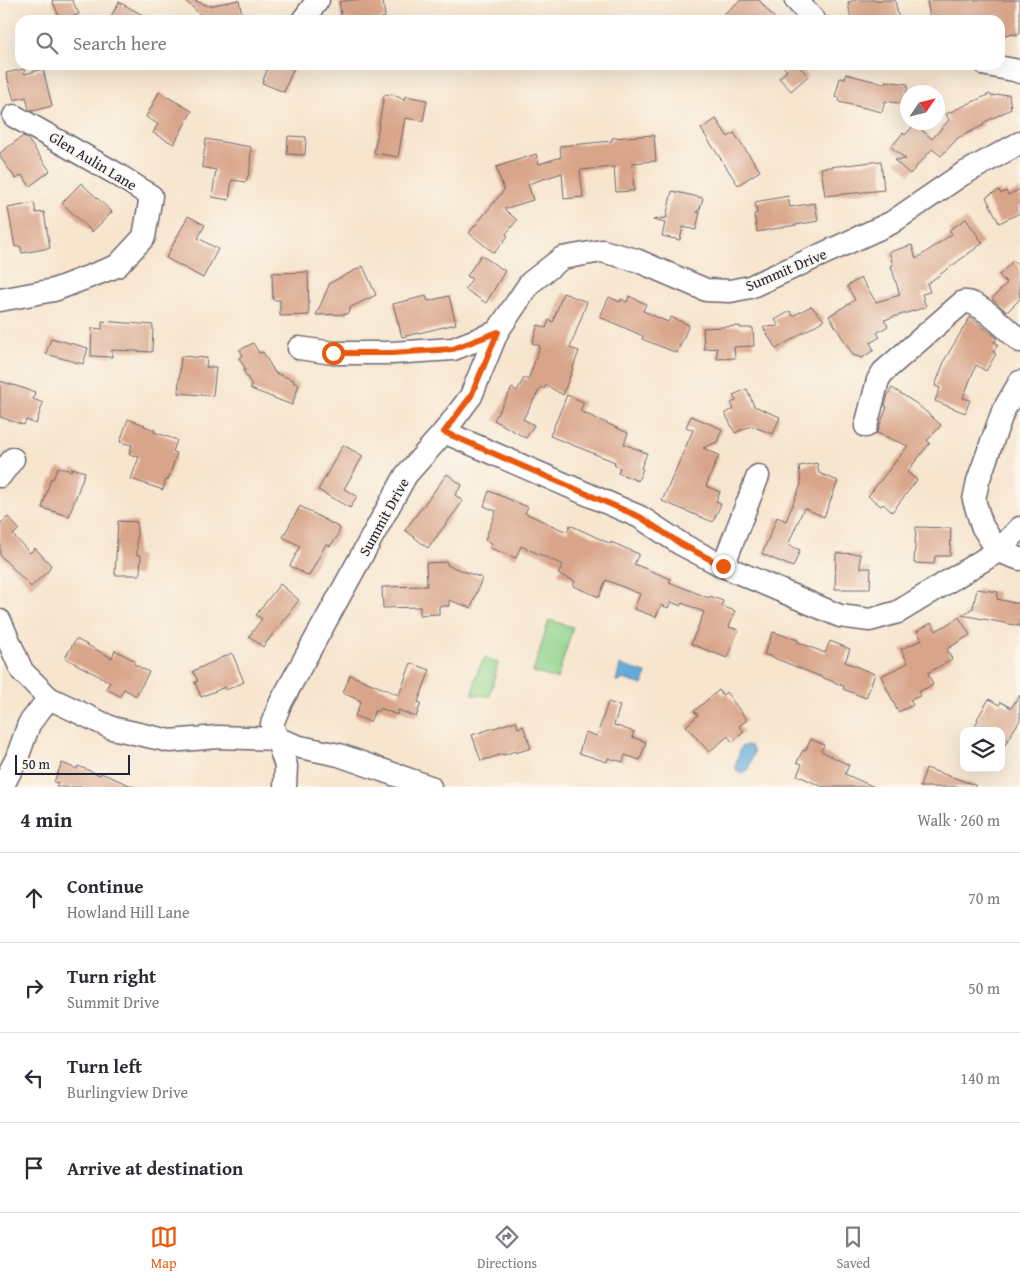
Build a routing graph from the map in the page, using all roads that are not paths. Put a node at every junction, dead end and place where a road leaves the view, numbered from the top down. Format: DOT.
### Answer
graph roads {
  1 [pos="318,0"];
  2 [pos="307,15"];
  3 [pos="1005,68"];
  4 [pos="1020,72"];
  5 [pos="14,116"];
  6 [pos="1020,143"];
  7 [pos="0,300"];
  8 [pos="498,332"];
  9 [pos="1020,341"];
  10 [pos="299,348"];
  11 [pos="1020,382"];
  12 [pos="866,426"];
  13 [pos="444,432"];
  14 [pos="758,476"];
  15 [pos="1020,528"];
  16 [pos="998,551"];
  17 [pos="1020,559"];
  18 [pos="723,566"];
  19 [pos="0,620"];
  20 [pos="49,698"];
  21 [pos="278,739"];
  22 [pos="2,787"];
  23 [pos="285,787"];
  24 [pos="430,787"];
  1 -- 2 [label="street"];
  3 -- 4 [label="street"];
  5 -- 7 [label="street, Glen Aulin Lane"];
  6 -- 8 [label="street, Summit Drive"];
  8 -- 10 [label="street"];
  8 -- 13 [label="street, Summit Drive"];
  9 -- 12 [label="street"];
  11 -- 16 [label="street"];
  13 -- 18 [label="street"];
  13 -- 21 [label="street, Summit Drive"];
  14 -- 18 [label="street"];
  15 -- 16 [label="street"];
  16 -- 17 [label="street"];
  16 -- 18 [label="street"];
  19 -- 20 [label="street"];
  20 -- 21 [label="street"];
  20 -- 22 [label="street"];
  21 -- 23 [label="street, Summit Drive"];
  21 -- 24 [label="street"];
}
